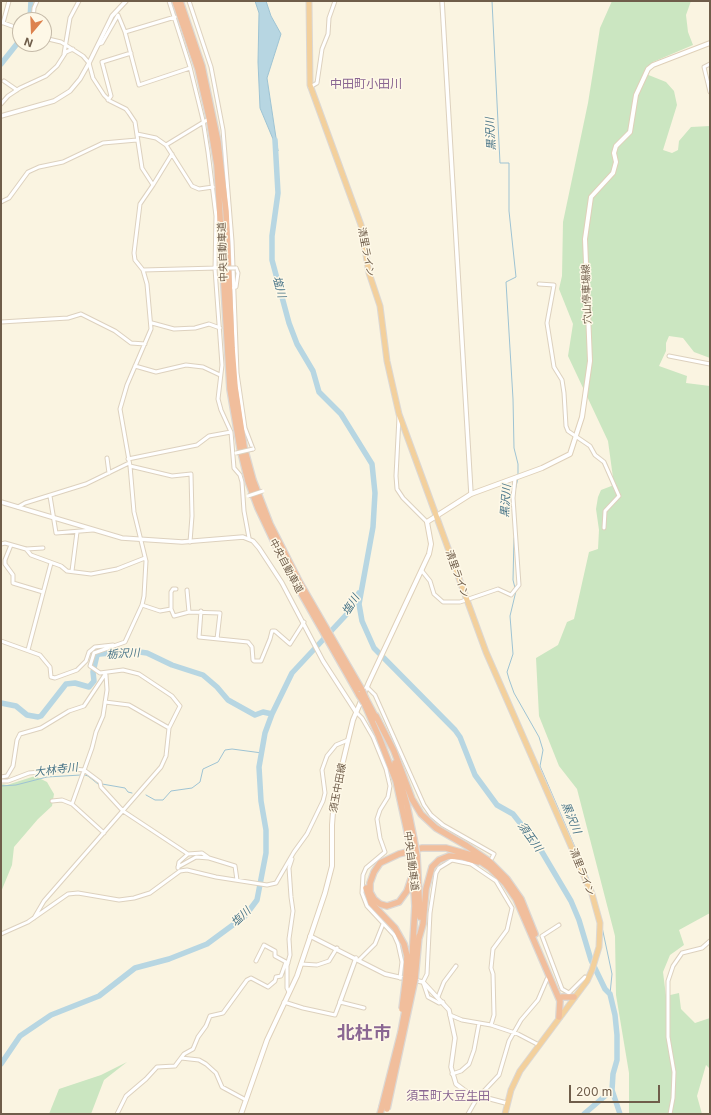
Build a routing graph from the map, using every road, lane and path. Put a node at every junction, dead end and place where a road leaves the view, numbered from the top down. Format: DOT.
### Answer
graph roads {
  1 [pos="9,1"];
  2 [pos="37,1"];
  3 [pos="79,1"];
  4 [pos="126,1"];
  5 [pos="169,1"];
  6 [pos="175,1"];
  7 [pos="180,1"];
  8 [pos="189,1"];
  9 [pos="310,1"];
  10 [pos="335,1"];
  11 [pos="442,1"];
  12 [pos="34,12"];
  13 [pos="175,18"];
  14 [pos="2,23"];
  15 [pos="12,26"];
  16 [pos="125,32"];
  17 [pos="52,40"];
  18 [pos="710,43"];
  19 [pos="99,44"];
  20 [pos="66,45"];
  21 [pos="73,49"];
  22 [pos="131,53"];
  23 [pos="63,56"];
  24 [pos="89,63"];
  25 [pos="710,64"];
  26 [pos="190,68"];
  27 [pos="4,81"];
  28 [pos="310,87"];
  29 [pos="17,90"];
  30 [pos="710,92"];
  31 [pos="108,100"];
  32 [pos="1,104"];
  33 [pos="1,116"];
  34 [pos="221,116"];
  35 [pos="217,117"];
  36 [pos="205,120"];
  37 [pos="136,134"];
  38 [pos="137,140"];
  39 [pos="166,145"];
  40 [pos="172,154"];
  41 [pos="153,185"];
  42 [pos="213,187"];
  43 [pos="1,202"];
  44 [pos="217,268"];
  45 [pos="143,270"];
  46 [pos="539,284"];
  47 [pos="233,288"];
  48 [pos="1,322"];
  49 [pos="152,323"];
  50 [pos="220,328"];
  51 [pos="145,344"];
  52 [pos="669,356"];
  53 [pos="710,364"];
  54 [pos="135,366"];
  55 [pos="220,375"];
  56 [pos="399,414"];
  57 [pos="231,432"];
  58 [pos="577,436"];
  59 [pos="235,453"];
  60 [pos="107,458"];
  61 [pos="128,459"];
  62 [pos="130,465"];
  63 [pos="109,473"];
  64 [pos="515,478"];
  65 [pos="263,491"];
  66 [pos="471,494"];
  67 [pos="50,496"];
  68 [pos="244,498"];
  69 [pos="1,502"];
  70 [pos="18,507"];
  71 [pos="436,516"];
  72 [pos="54,518"];
  73 [pos="427,522"];
  74 [pos="604,528"];
  75 [pos="93,530"];
  76 [pos="77,532"];
  77 [pos="248,538"];
  78 [pos="141,540"];
  79 [pos="190,542"];
  80 [pos="1,544"];
  81 [pos="11,545"];
  82 [pos="43,548"];
  83 [pos="26,549"];
  84 [pos="145,558"];
  85 [pos="51,563"];
  86 [pos="72,571"];
  87 [pos="421,572"];
  88 [pos="176,589"];
  89 [pos="187,590"];
  90 [pos="43,592"];
  91 [pos="466,601"];
  92 [pos="142,605"];
  93 [pos="172,609"];
  94 [pos="201,611"];
  95 [pos="189,612"];
  96 [pos="314,612"];
  97 [pos="304,624"];
  98 [pos="217,639"];
  99 [pos="1,641"];
  100 [pos="116,646"];
  101 [pos="28,650"];
  102 [pos="106,673"];
  103 [pos="363,690"];
  104 [pos="365,701"];
  105 [pos="105,702"];
  106 [pos="356,712"];
  107 [pos="376,716"];
  108 [pos="169,728"];
  109 [pos="348,740"];
  110 [pos="84,773"];
  111 [pos="1,777"];
  112 [pos="1,781"];
  113 [pos="389,790"];
  114 [pos="395,791"];
  115 [pos="52,801"];
  116 [pos="72,804"];
  117 [pos="123,811"];
  118 [pos="104,833"];
  119 [pos="411,839"];
  120 [pos="478,853"];
  121 [pos="188,854"];
  122 [pos="414,856"];
  123 [pos="209,858"];
  124 [pos="291,858"];
  125 [pos="492,858"];
  126 [pos="483,863"];
  127 [pos="178,867"];
  128 [pos="414,870"];
  129 [pos="178,872"];
  130 [pos="239,881"];
  131 [pos="34,918"];
  132 [pos="383,924"];
  133 [pos="529,925"];
  134 [pos="559,925"];
  135 [pos="1,934"];
  136 [pos="310,936"];
  137 [pos="419,938"];
  138 [pos="710,941"];
  139 [pos="337,948"];
  140 [pos="358,959"];
  141 [pos="256,961"];
  142 [pos="287,962"];
  143 [pos="301,964"];
  144 [pos="456,966"];
  145 [pos="400,978"];
  146 [pos="411,978"];
  147 [pos="547,979"];
  148 [pos="586,979"];
  149 [pos="422,982"];
  150 [pos="289,992"];
  151 [pos="438,997"];
  152 [pos="572,999"];
  153 [pos="562,1000"];
  154 [pos="284,1002"];
  155 [pos="340,1002"];
  156 [pos="443,1002"];
  157 [pos="364,1008"];
  158 [pos="563,1011"];
  159 [pos="450,1015"];
  160 [pos="559,1017"];
  161 [pos="479,1023"];
  162 [pos="491,1025"];
  163 [pos="514,1032"];
  164 [pos="539,1045"];
  165 [pos="181,1058"];
  166 [pos="452,1074"];
  167 [pos="483,1092"];
  168 [pos="246,1100"];
  169 [pos="476,1100"];
  170 [pos="506,1103"];
  171 [pos="385,1110"];
  172 [pos="117,1114"];
  173 [pos="241,1114"];
  174 [pos="380,1114"];
  175 [pos="468,1114"];
  176 [pos="505,1114"];
  177 [pos="670,1114"];
  1 -- 14 [label="street"];
  2 -- 12 [label="street"];
  3 -- 20 [label="street"];
  4 -- 19 [label="street"];
  5 -- 13 [label="street"];
  6 -- 96 [label="highway, 中央自動車道"];
  7 -- 96 [label="highway, 中央自動車道"];
  8 -- 34 [label="street"];
  9 -- 28 [label="highway, 清里ライン"];
  10 -- 28 [label="street"];
  11 -- 66 [label="street"];
  13 -- 16 [label="street"];
  13 -- 26 [label="street"];
  14 -- 15 [label="street"];
  16 -- 19 [label="street"];
  16 -- 22 [label="street"];
  17 -- 20 [label="street"];
  18 -- 58 [label="main road, 穴山停車場線"];
  19 -- 24 [label="street"];
  20 -- 21 [label="street"];
  20 -- 23 [label="street"];
  21 -- 23 [label="street"];
  21 -- 24 [label="street"];
  22 -- 26 [label="street"];
  22 -- 31 [label="street"];
  23 -- 29 [label="street"];
  24 -- 31 [label="street"];
  24 -- 33 [label="street"];
  25 -- 30 [label="street"];
  26 -- 36 [label="street"];
  27 -- 29 [label="street"];
  28 -- 56 [label="highway, 清里ライン"];
  29 -- 32 [label="street"];
  31 -- 37 [label="street"];
  34 -- 35 [label="street"];
  34 -- 47 [label="street"];
  36 -- 39 [label="street"];
  36 -- 42 [label="street"];
  37 -- 38 [label="street"];
  37 -- 39 [label="street"];
  38 -- 41 [label="street"];
  38 -- 43 [label="street"];
  39 -- 40 [label="street"];
  40 -- 41 [label="street"];
  40 -- 42 [label="street"];
  41 -- 45 [label="street"];
  42 -- 44 [label="street"];
  44 -- 45 [label="street"];
  44 -- 47 [label="street, bridge"];
  44 -- 50 [label="street"];
  45 -- 49 [label="street"];
  46 -- 58 [label="street"];
  47 -- 59 [label="street, bridge"];
  48 -- 51 [label="street"];
  49 -- 50 [label="street"];
  49 -- 51 [label="street"];
  50 -- 55 [label="street"];
  51 -- 54 [label="street"];
  52 -- 53 [label="street"];
  54 -- 55 [label="street"];
  54 -- 61 [label="street"];
  55 -- 57 [label="street"];
  56 -- 71 [label="highway, 清里ライン"];
  56 -- 73 [label="street"];
  57 -- 59 [label="street"];
  57 -- 61 [label="street"];
  58 -- 64 [label="main road, 穴山停車場線"];
  58 -- 74 [label="street"];
  59 -- 68 [label="street"];
  60 -- 63 [label="street"];
  61 -- 62 [label="street"];
  62 -- 63 [label="street"];
  62 -- 78 [label="street"];
  62 -- 79 [label="street"];
  63 -- 67 [label="street"];
  64 -- 66 [label="main road, 穴山停車場線"];
  64 -- 91 [label="street"];
  65 -- 68 [label="street, bridge"];
  66 -- 71 [label="main road, 穴山停車場線"];
  67 -- 70 [label="street"];
  67 -- 72 [label="street"];
  68 -- 77 [label="street"];
  69 -- 70 [label="street"];
  70 -- 72 [label="street"];
  71 -- 73 [label="main road"];
  71 -- 91 [label="highway, 清里ライン"];
  72 -- 75 [label="street"];
  72 -- 76 [label="street"];
  73 -- 87 [label="main road, 須玉中田線"];
  75 -- 76 [label="street"];
  75 -- 78 [label="street"];
  76 -- 86 [label="street"];
  77 -- 79 [label="street"];
  77 -- 97 [label="street"];
  78 -- 79 [label="street"];
  78 -- 84 [label="street"];
  80 -- 81 [label="street"];
  81 -- 83 [label="street"];
  81 -- 90 [label="street"];
  82 -- 83 [label="street"];
  83 -- 85 [label="street"];
  84 -- 86 [label="street"];
  84 -- 92 [label="street"];
  85 -- 86 [label="street"];
  85 -- 90 [label="street"];
  87 -- 91 [label="street"];
  87 -- 103 [label="main road, 須玉中田線"];
  88 -- 93 [label="street"];
  89 -- 95 [label="street"];
  90 -- 101 [label="street"];
  91 -- 148 [label="highway, 清里ライン"];
  92 -- 93 [label="street"];
  92 -- 100 [label="street"];
  93 -- 95 [label="street"];
  94 -- 95 [label="street"];
  94 -- 98 [label="street"];
  94 -- 98 [label="street"];
  96 -- 103 [label="highway, 中央自動車道"];
  97 -- 98 [label="street"];
  97 -- 106 [label="street"];
  99 -- 101 [label="street"];
  100 -- 101 [label="street"];
  100 -- 102 [label="street"];
  102 -- 105 [label="street"];
  102 -- 108 [label="street"];
  102 -- 111 [label="street"];
  103 -- 104 [label="highway, 中央自動車道, bridge"];
  103 -- 106 [label="main road, 須玉中田線"];
  103 -- 125 [label="street"];
  104 -- 107 [label="highway, 中央自動車道"];
  104 -- 119 [label="highway, 中央自動車道"];
  105 -- 108 [label="street"];
  105 -- 110 [label="street"];
  106 -- 109 [label="main road, 須玉中田線"];
  106 -- 113 [label="street"];
  107 -- 119 [label="highway, 中央自動車道"];
  107 -- 120 [label="highway"];
  108 -- 117 [label="street"];
  109 -- 124 [label="street"];
  109 -- 136 [label="main road, 須玉中田線"];
  110 -- 112 [label="street"];
  110 -- 116 [label="street"];
  110 -- 117 [label="street"];
  113 -- 114 [label="street"];
  113 -- 132 [label="street"];
  115 -- 116 [label="street"];
  116 -- 118 [label="street"];
  117 -- 118 [label="street"];
  117 -- 121 [label="street"];
  118 -- 131 [label="street"];
  119 -- 122 [label="highway, 中央自動車道, bridge"];
  120 -- 133 [label="highway"];
  120 -- 146 [label="highway"];
  121 -- 123 [label="street"];
  121 -- 127 [label="street"];
  122 -- 128 [label="highway, 中央自動車道"];
  122 -- 137 [label="highway, 中央自動車道"];
  123 -- 127 [label="street"];
  123 -- 130 [label="street"];
  124 -- 130 [label="street"];
  124 -- 142 [label="street"];
  126 -- 128 [label="highway"];
  126 -- 133 [label="highway"];
  126 -- 137 [label="highway"];
  127 -- 129 [label="street"];
  128 -- 146 [label="highway, 中央自動車道"];
  129 -- 130 [label="street"];
  129 -- 131 [label="street"];
  131 -- 135 [label="street"];
  132 -- 140 [label="street"];
  132 -- 145 [label="street"];
  133 -- 153 [label="highway"];
  134 -- 148 [label="street"];
  136 -- 139 [label="street"];
  136 -- 143 [label="main road, 須玉中田線"];
  137 -- 146 [label="highway, 中央自動車道"];
  138 -- 177 [label="street"];
  139 -- 140 [label="street"];
  139 -- 143 [label="street"];
  140 -- 145 [label="street"];
  140 -- 155 [label="street"];
  141 -- 142 [label="street"];
  142 -- 150 [label="street"];
  142 -- 165 [label="street"];
  143 -- 150 [label="main road, 須玉中田線"];
  144 -- 151 [label="street"];
  145 -- 149 [label="street"];
  146 -- 171 [label="highway, 中央自動車道, bridge"];
  146 -- 171 [label="highway, 中央自動車道, bridge"];
  147 -- 163 [label="street"];
  148 -- 152 [label="highway, 清里ライン"];
  149 -- 151 [label="street"];
  149 -- 156 [label="street"];
  149 -- 162 [label="street"];
  150 -- 154 [label="main road, 須玉中田線"];
  151 -- 156 [label="street"];
  152 -- 153 [label="highway"];
  152 -- 158 [label="highway, 清里ライン"];
  153 -- 158 [label="highway"];
  153 -- 160 [label="highway"];
  154 -- 155 [label="street"];
  154 -- 168 [label="main road, 須玉中田線"];
  155 -- 157 [label="street"];
  156 -- 159 [label="street"];
  158 -- 160 [label="highway, 清里ライン"];
  159 -- 161 [label="street"];
  159 -- 166 [label="street"];
  160 -- 164 [label="highway, 清里ライン"];
  161 -- 162 [label="street"];
  161 -- 166 [label="street"];
  162 -- 163 [label="street"];
  163 -- 164 [label="street"];
  163 -- 167 [label="street"];
  164 -- 170 [label="highway, 清里ライン"];
  165 -- 168 [label="street"];
  165 -- 172 [label="street"];
  166 -- 170 [label="street"];
  168 -- 173 [label="main road, 須玉中田線"];
  169 -- 175 [label="street"];
  170 -- 176 [label="highway, 清里ライン"];
  171 -- 174 [label="highway, 中央自動車道"];
}
